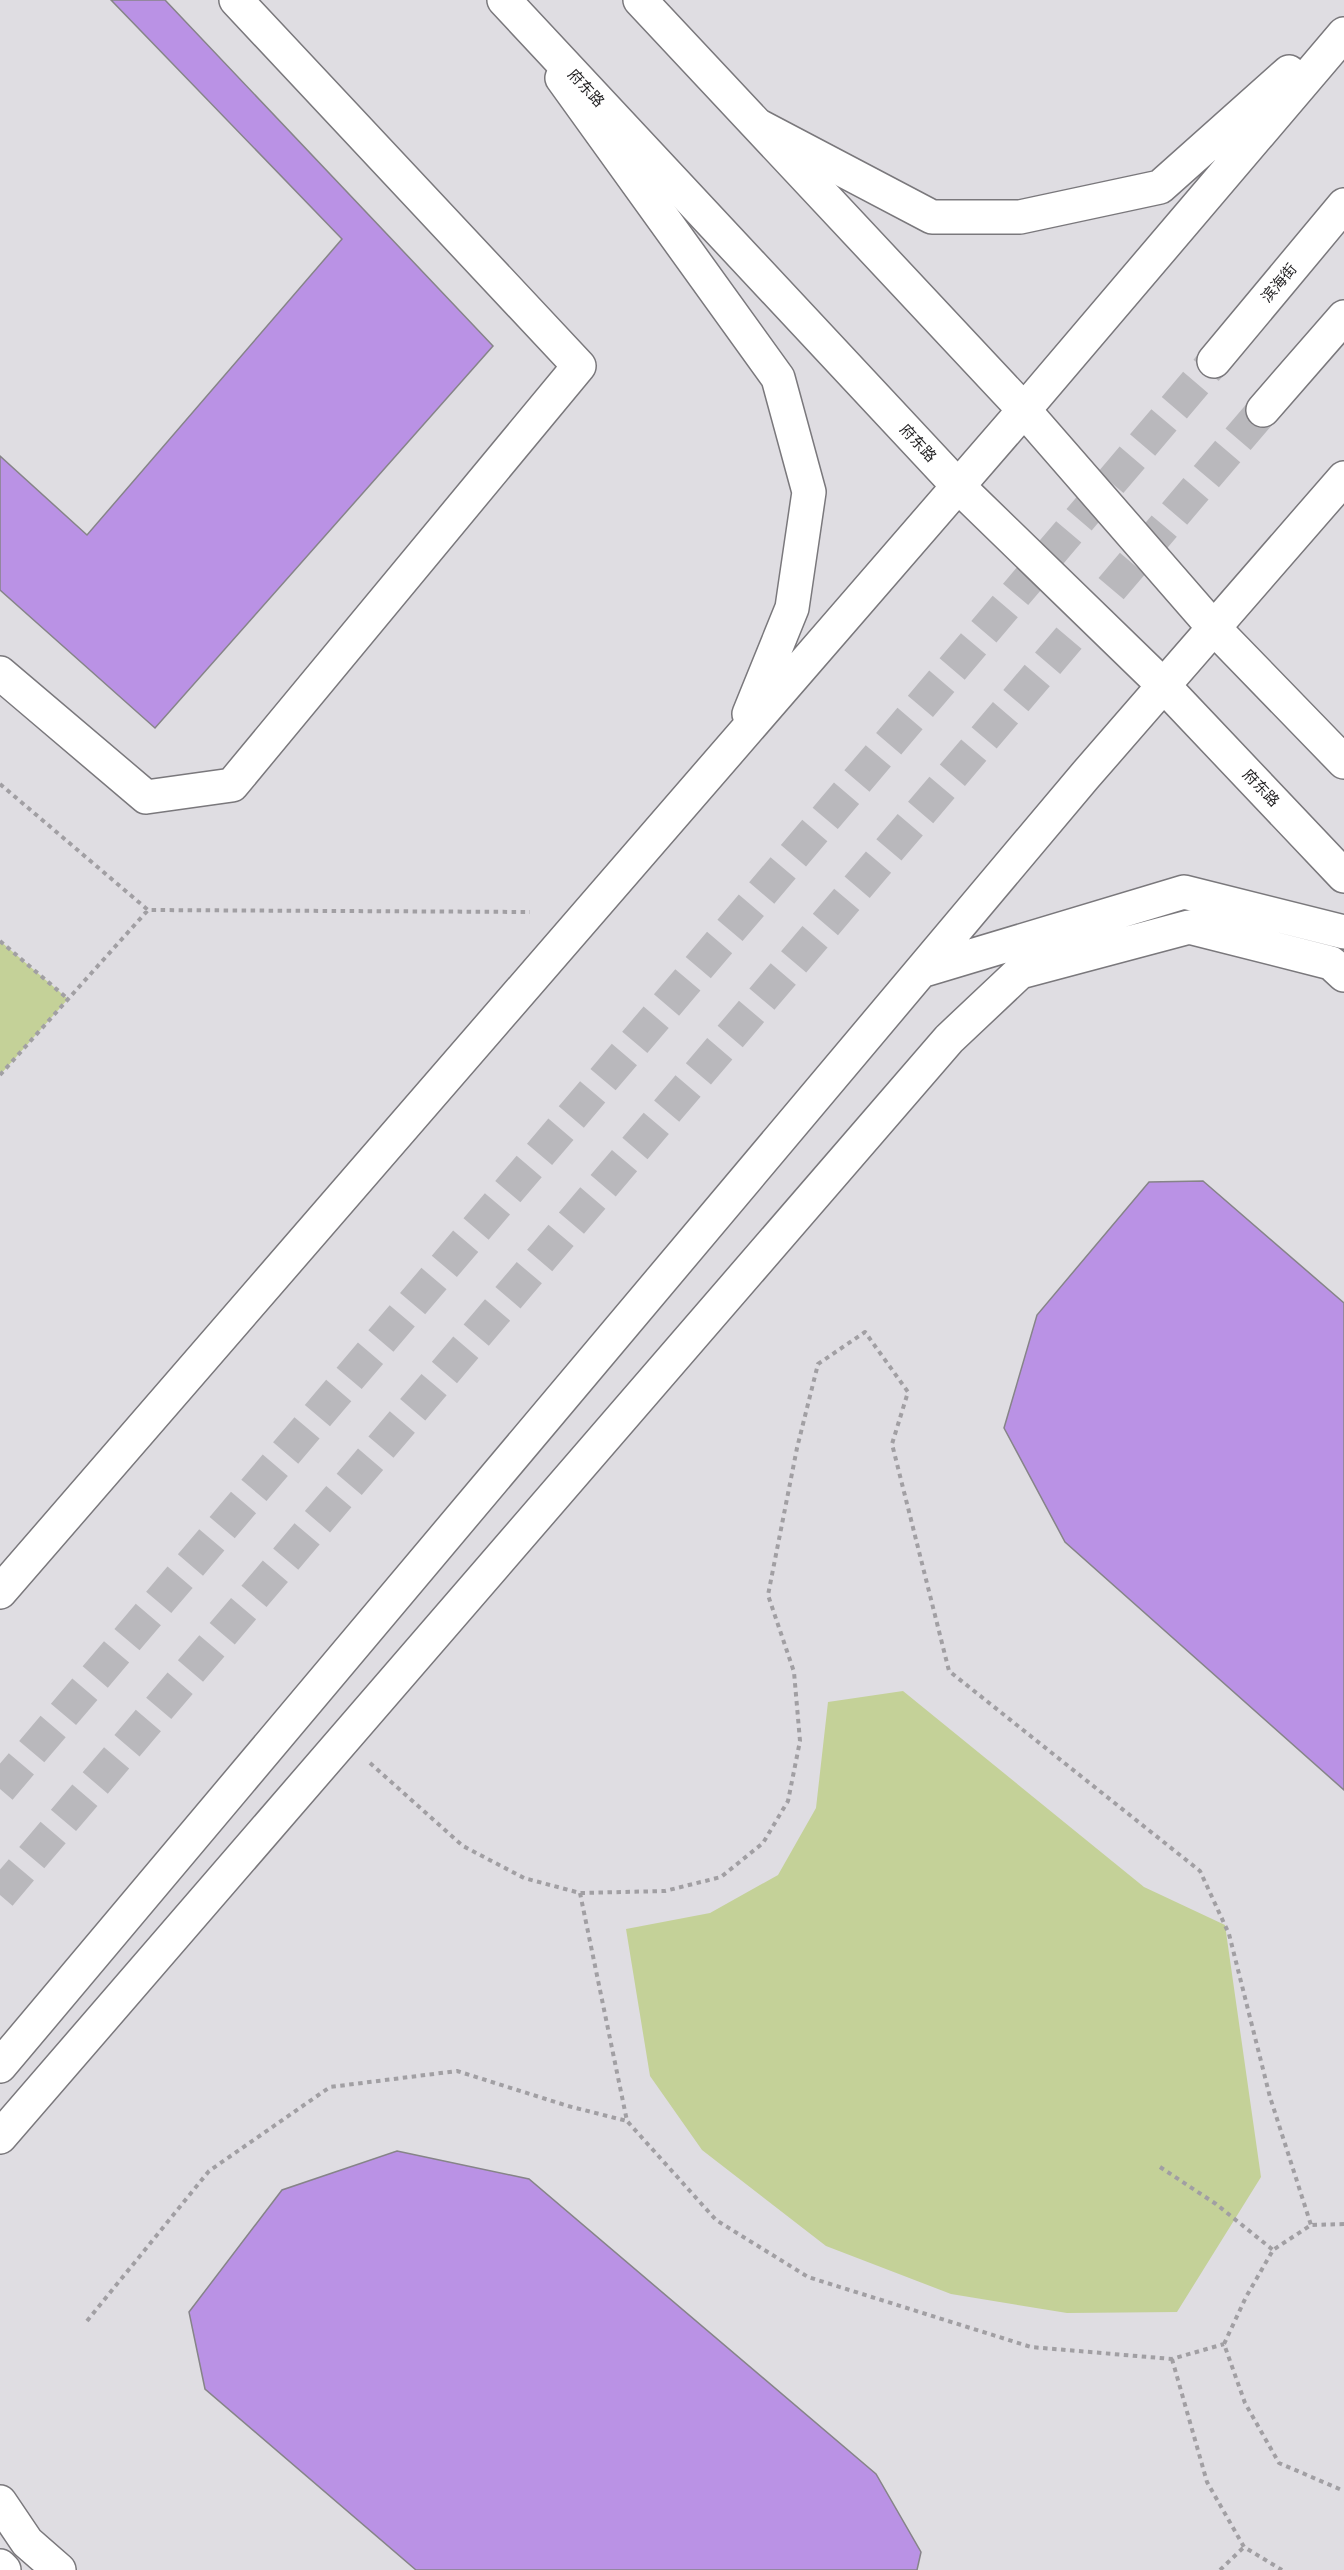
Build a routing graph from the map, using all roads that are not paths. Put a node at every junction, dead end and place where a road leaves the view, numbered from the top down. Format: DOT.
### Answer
graph roads {
  1 [pos="640,0"];
  2 [pos="508,5"];
  3 [pos="255,7"];
  4 [pos="1344,23"];
  5 [pos="1344,34"];
  6 [pos="757,125"];
  7 [pos="1344,205"];
  8 [pos="1344,317"];
  9 [pos="1214,361"];
  10 [pos="1024,410"];
  11 [pos="1263,410"];
  12 [pos="1344,478"];
  13 [pos="957,486"];
  14 [pos="1213,627"];
  15 [pos="0,673"];
  16 [pos="1163,685"];
  17 [pos="740,737"];
  18 [pos="1344,762"];
  19 [pos="1344,876"];
  20 [pos="1344,932"];
  21 [pos="921,970"];
  22 [pos="1344,975"];
  23 [pos="0,1592"];
  24 [pos="0,2066"];
  25 [pos="0,2137"];
  26 [pos="0,2502"];
  27 [pos="0,2566"];
  28 [pos="4,2570"];
  29 [pos="59,2570"];
  1 -- 6 [label="street"];
  2 -- 13 [label="street, 府东路"];
  2 -- 17 [label="street"];
  3 -- 15 [label="street"];
  4 -- 6 [label="street"];
  5 -- 10 [label="street"];
  6 -- 10 [label="street"];
  7 -- 9 [label="street, 滨海街"];
  8 -- 11 [label="street"];
  10 -- 13 [label="street"];
  10 -- 14 [label="street"];
  12 -- 14 [label="street"];
  13 -- 16 [label="street, 府东路"];
  13 -- 17 [label="street"];
  14 -- 16 [label="street"];
  14 -- 18 [label="street"];
  16 -- 19 [label="street, 府东路"];
  16 -- 21 [label="street"];
  17 -- 23 [label="street"];
  20 -- 21 [label="street"];
  21 -- 24 [label="street"];
  22 -- 25 [label="street"];
  26 -- 29 [label="street"];
  27 -- 28 [label="street"];
}
